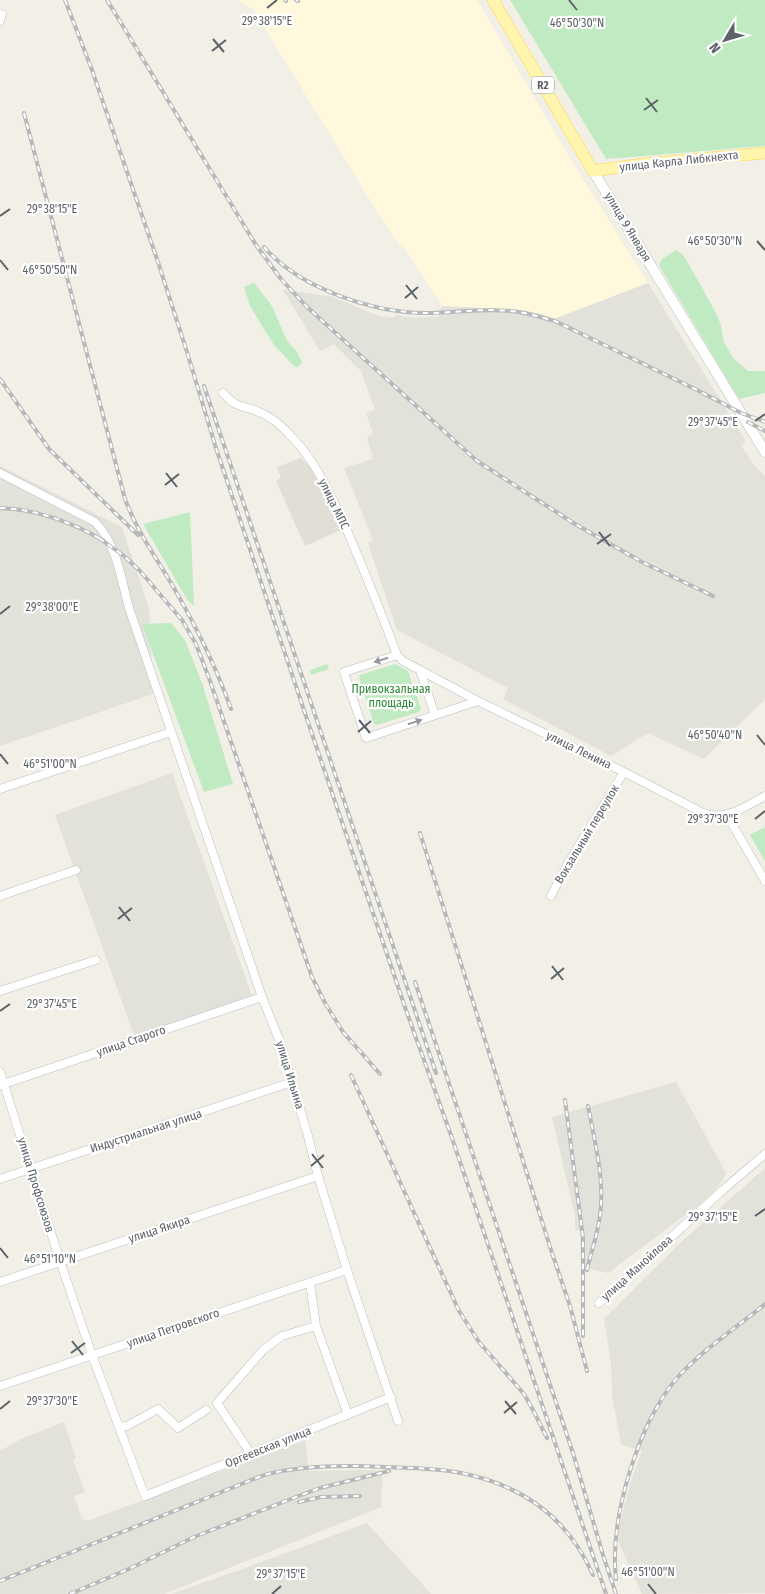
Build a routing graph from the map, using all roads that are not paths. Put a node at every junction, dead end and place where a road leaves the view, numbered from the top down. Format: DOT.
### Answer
graph roads {
  1 [pos="493,0"];
  2 [pos="765,153"];
  3 [pos="593,170"];
  4 [pos="223,393"];
  5 [pos="765,452"];
  6 [pos="0,474"];
  7 [pos="397,655"];
  8 [pos="420,670"];
  9 [pos="478,701"];
  10 [pos="436,715"];
  11 [pos="172,732"];
  12 [pos="624,772"];
  13 [pos="0,789"];
  14 [pos="765,796"];
  15 [pos="727,815"];
  16 [pos="76,870"];
  17 [pos="765,881"];
  18 [pos="0,896"];
  19 [pos="551,896"];
  20 [pos="96,960"];
  21 [pos="0,991"];
  22 [pos="262,997"];
  23 [pos="0,1072"];
  24 [pos="292,1082"];
  25 [pos="2,1085"];
  26 [pos="765,1154"];
  27 [pos="31,1169"];
  28 [pos="318,1176"];
  29 [pos="0,1179"];
  30 [pos="60,1262"];
  31 [pos="347,1270"];
  32 [pos="0,1282"];
  33 [pos="310,1282"];
  34 [pos="599,1303"];
  35 [pos="316,1326"];
  36 [pos="92,1355"];
  37 [pos="0,1386"];
  38 [pos="391,1397"];
  39 [pos="206,1410"];
  40 [pos="348,1415"];
  41 [pos="398,1420"];
  42 [pos="119,1428"];
  43 [pos="251,1454"];
  44 [pos="145,1496"];
  1 -- 3 [label="main road, улица 9 Января / R2"];
  2 -- 3 [label="main road, улица Карла Либкнехта"];
  3 -- 5 [label="street, улица 9 Января"];
  4 -- 7 [label="street, улица МПС"];
  6 -- 11 [label="street, улица Ильина"];
  7 -- 8 [label="street, улица Ленина"];
  7 -- 10 [label="street, one-way"];
  8 -- 9 [label="street, улица Ленина"];
  8 -- 10 [label="street"];
  9 -- 10 [label="street"];
  9 -- 12 [label="street, улица Ленина"];
  11 -- 13 [label="street"];
  11 -- 22 [label="street, улица Ильина"];
  12 -- 15 [label="street, улица Ленина"];
  12 -- 19 [label="street, Вокзальный переулок"];
  14 -- 15 [label="street, улица Ленина"];
  15 -- 17 [label="street"];
  16 -- 18 [label="street"];
  20 -- 21 [label="street"];
  22 -- 24 [label="street, улица Ильина"];
  22 -- 25 [label="street, улица Старого"];
  23 -- 25 [label="street, улица Профсоюзов"];
  24 -- 27 [label="street, Индустриальная улица"];
  24 -- 28 [label="street, улица Ильина"];
  25 -- 27 [label="street, улица Профсоюзов"];
  26 -- 34 [label="street, улица Манойлова"];
  27 -- 29 [label="street, Индустриальная улица"];
  27 -- 30 [label="street, улица Профсоюзов"];
  28 -- 30 [label="street, улица Якира"];
  28 -- 31 [label="street, улица Ильина"];
  30 -- 32 [label="street, улица Якира"];
  30 -- 36 [label="street, улица Профсоюзов"];
  31 -- 33 [label="street, улица Петровского"];
  31 -- 38 [label="street, улица Ильина"];
  33 -- 35 [label="street"];
  33 -- 36 [label="street, улица Петровского"];
  35 -- 40 [label="street"];
  35 -- 43 [label="street"];
  36 -- 37 [label="street, улица Петровского"];
  36 -- 42 [label="street, улица Профсоюзов"];
  38 -- 40 [label="street, Оргеевская улица"];
  38 -- 41 [label="street, улица Ильина"];
  39 -- 42 [label="street"];
  40 -- 43 [label="street, Оргеевская улица"];
  42 -- 44 [label="street, улица Профсоюзов"];
  43 -- 44 [label="street, Оргеевская улица"];
}
